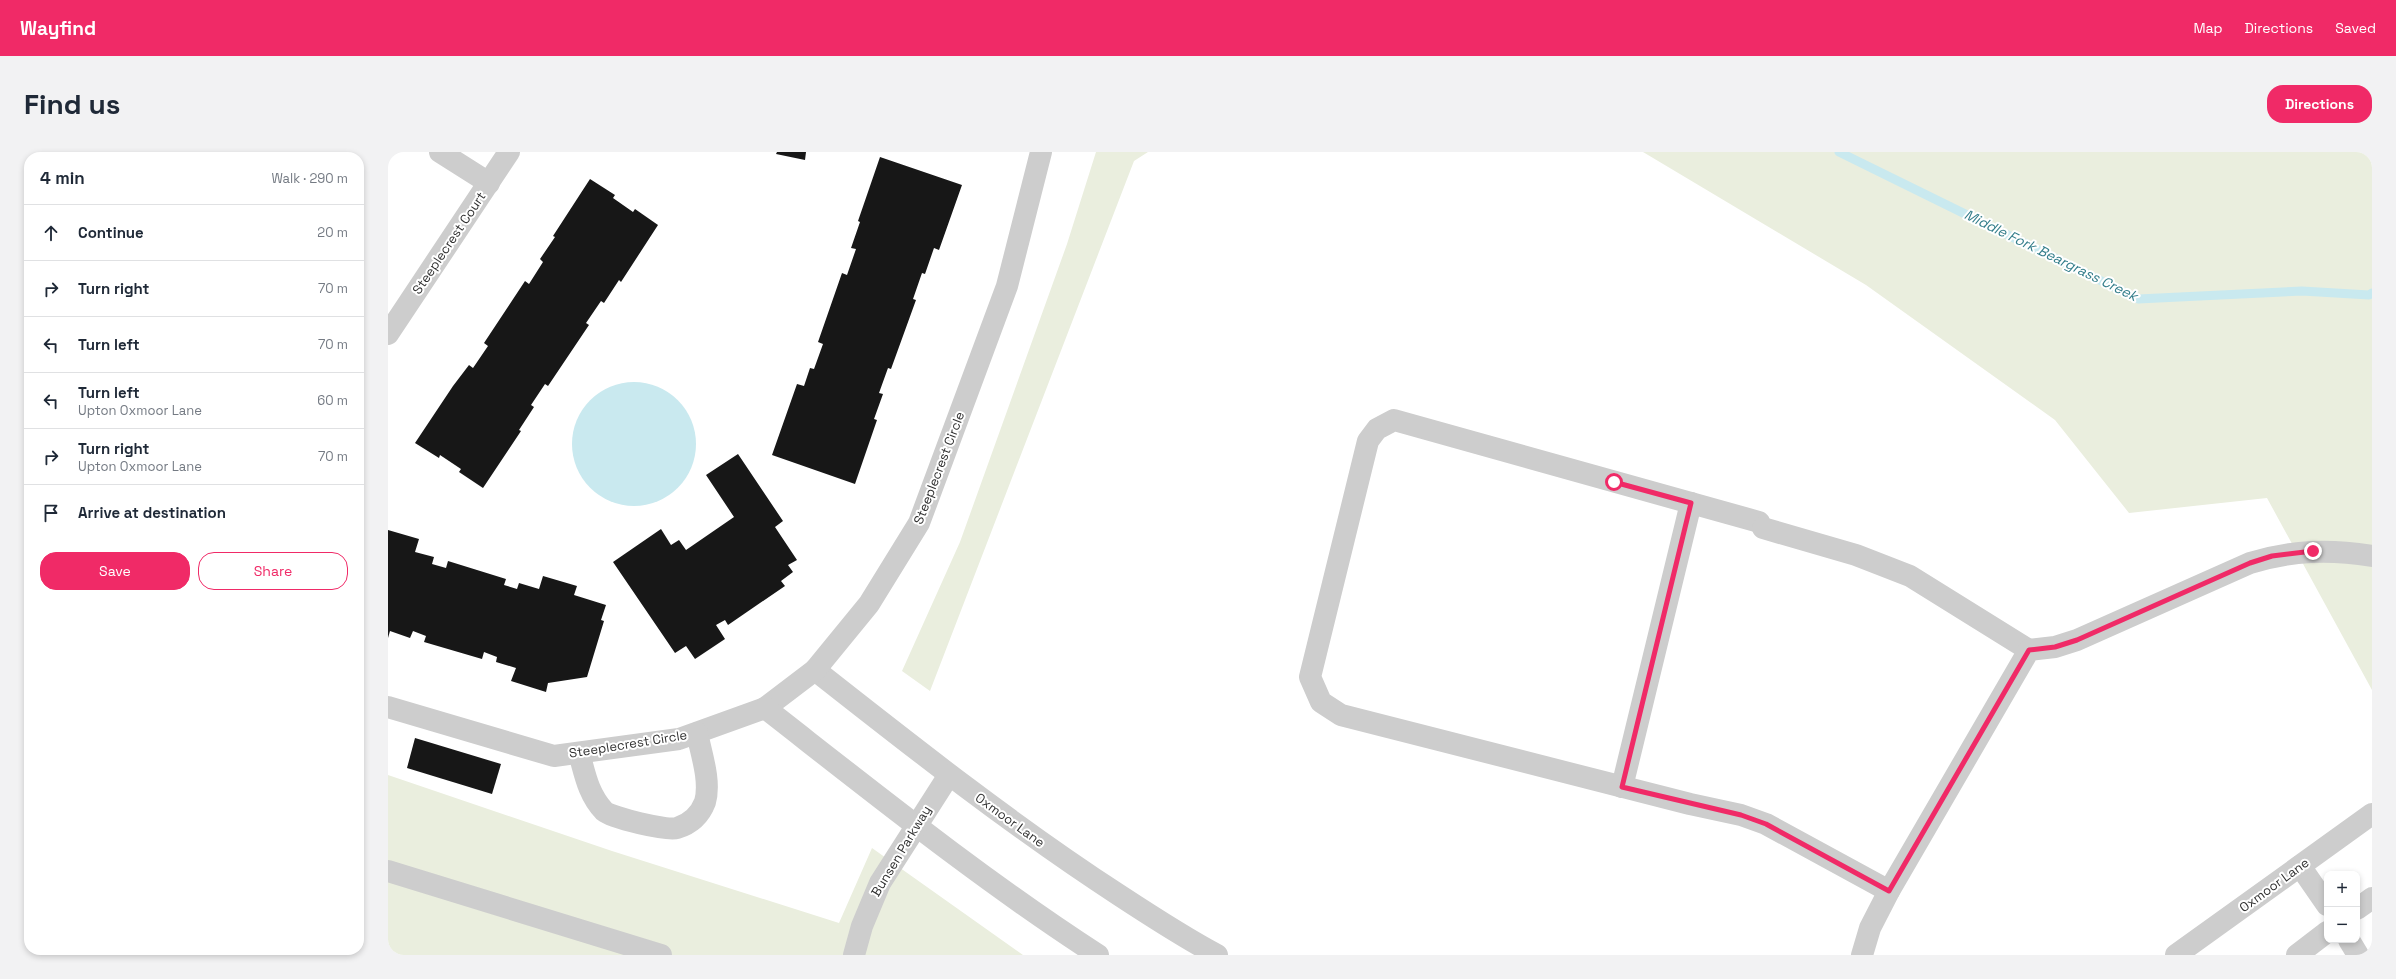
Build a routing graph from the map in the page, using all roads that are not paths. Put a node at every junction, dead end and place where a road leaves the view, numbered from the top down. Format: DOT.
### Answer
graph roads {
  1 [pos="440,152"];
  2 [pos="509,152"];
  3 [pos="1042,152"];
  4 [pos="489,183"];
  5 [pos="388,334"];
  6 [pos="1691,503"];
  7 [pos="2372,556"];
  8 [pos="2029,650"];
  9 [pos="815,670"];
  10 [pos="388,707"];
  11 [pos="765,708"];
  12 [pos="697,733"];
  13 [pos="579,753"];
  14 [pos="949,775"];
  15 [pos="1622,787"];
  16 [pos="2372,814"];
  17 [pos="915,825"];
  18 [pos="2300,866"];
  19 [pos="388,871"];
  20 [pos="1889,891"];
  21 [pos="2372,898"];
  22 [pos="2324,901"];
  23 [pos="2360,907"];
  24 [pos="2324,934"];
  25 [pos="2351,943"];
  26 [pos="661,955"];
  27 [pos="854,955"];
  28 [pos="1098,955"];
  29 [pos="1217,955"];
  30 [pos="1862,955"];
  31 [pos="2176,955"];
  32 [pos="2297,955"];
  33 [pos="2358,955"];
  1 -- 4 [label="street"];
  2 -- 4 [label="street, Steeplecrest Court"];
  3 -- 9 [label="street, Steeplecrest Circle"];
  4 -- 5 [label="street, Steeplecrest Court"];
  6 -- 8 [label="street"];
  6 -- 15 [label="street"];
  6 -- 15 [label="street"];
  7 -- 8 [label="street"];
  8 -- 20 [label="street"];
  9 -- 11 [label="street, Steeplecrest Circle"];
  9 -- 14 [label="street, Oxmoor Lane"];
  10 -- 13 [label="street, Steeplecrest Circle"];
  11 -- 12 [label="street, Steeplecrest Circle"];
  11 -- 17 [label="street"];
  12 -- 13 [label="street, Steeplecrest Circle"];
  12 -- 13 [label="street"];
  14 -- 17 [label="street, Bunsen Parkway"];
  14 -- 29 [label="street, Oxmoor Lane"];
  15 -- 20 [label="street"];
  16 -- 18 [label="street, Oxmoor Lane"];
  17 -- 27 [label="street, Bunsen Parkway"];
  17 -- 28 [label="street"];
  18 -- 22 [label="street"];
  18 -- 31 [label="street, Oxmoor Lane"];
  19 -- 26 [label="street"];
  20 -- 30 [label="street"];
  21 -- 23 [label="street"];
  24 -- 32 [label="street"];
  25 -- 33 [label="street"];
}
